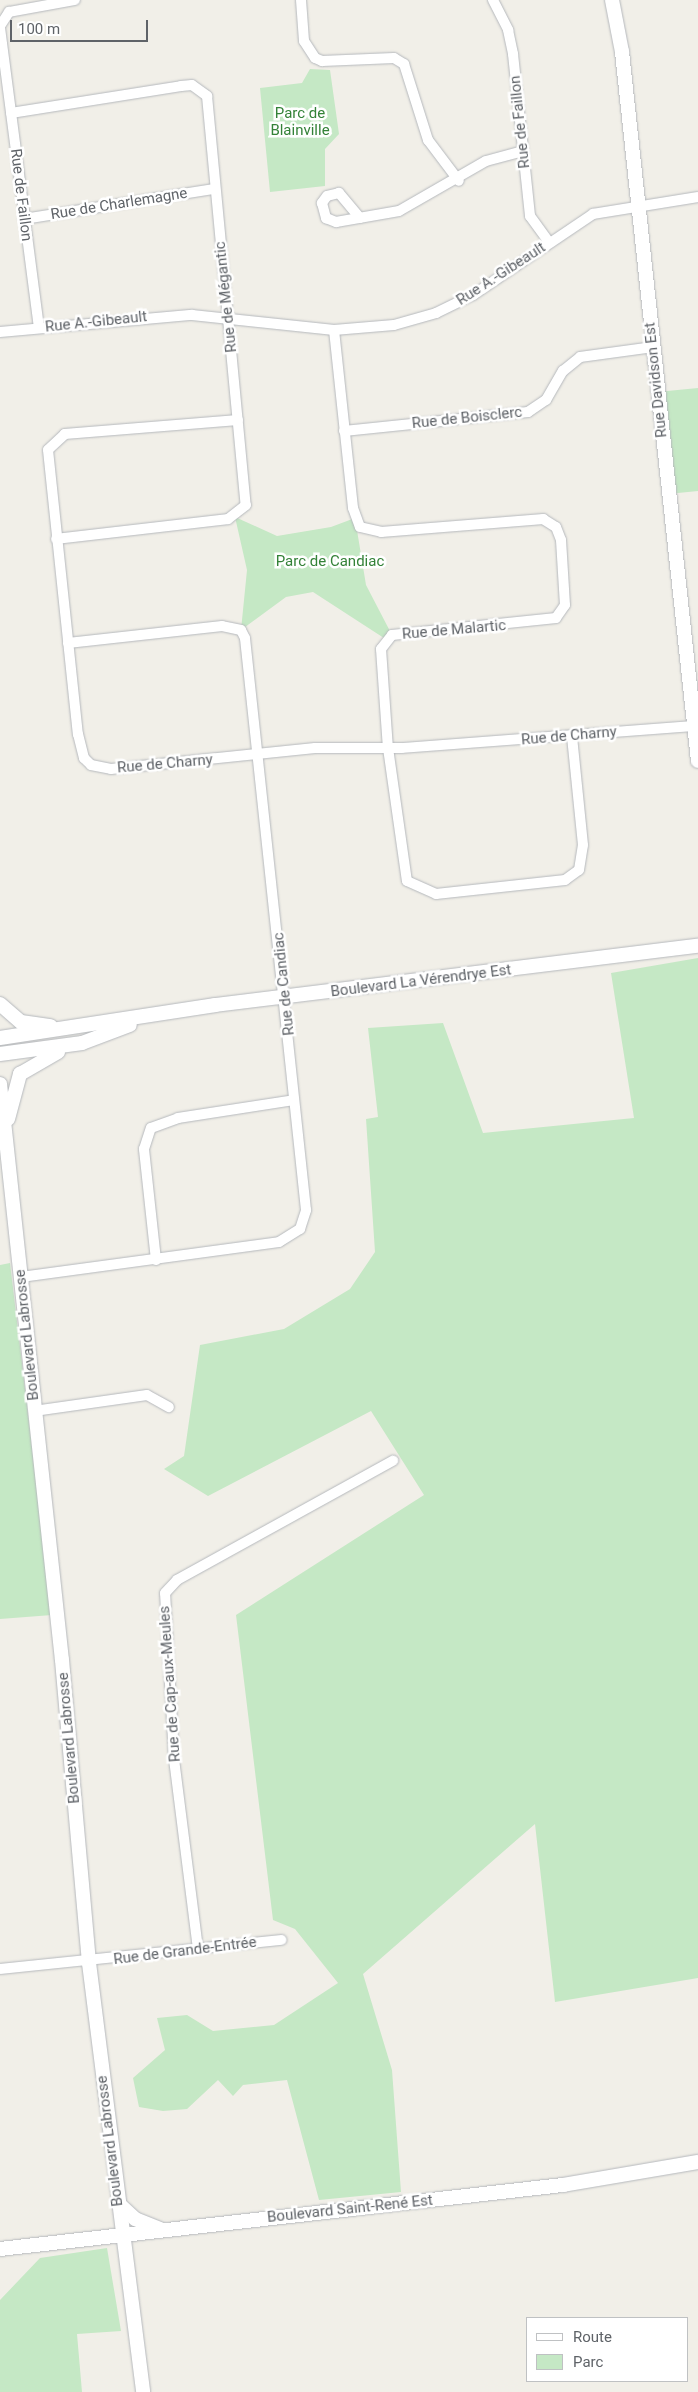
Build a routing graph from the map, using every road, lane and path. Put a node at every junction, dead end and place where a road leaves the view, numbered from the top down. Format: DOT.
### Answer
graph roads {
  1 [pos="75,0"];
  2 [pos="301,0"];
  3 [pos="493,0"];
  4 [pos="612,0"];
  5 [pos="10,113"];
  6 [pos="523,151"];
  7 [pos="459,181"];
  8 [pos="213,190"];
  9 [pos="698,197"];
  10 [pos="638,204"];
  11 [pos="360,218"];
  12 [pos="24,219"];
  13 [pos="549,242"];
  14 [pos="230,315"];
  15 [pos="39,328"];
  16 [pos="334,330"];
  17 [pos="0,332"];
  18 [pos="653,347"];
  19 [pos="238,420"];
  20 [pos="344,431"];
  21 [pos="56,538"];
  22 [pos="68,643"];
  23 [pos="696,726"];
  24 [pos="572,736"];
  25 [pos="388,748"];
  26 [pos="260,755"];
  27 [pos="698,761"];
  28 [pos="698,946"];
  29 [pos="286,996"];
  30 [pos="0,1004"];
  31 [pos="144,1018"];
  32 [pos="79,1029"];
  33 [pos="0,1038"];
  34 [pos="82,1043"];
  35 [pos="0,1054"];
  36 [pos="0,1084"];
  37 [pos="294,1100"];
  38 [pos="0,1121"];
  39 [pos="5,1139"];
  40 [pos="156,1260"];
  41 [pos="21,1277"];
  42 [pos="169,1407"];
  43 [pos="34,1411"];
  44 [pos="393,1461"];
  45 [pos="282,1940"];
  46 [pos="198,1949"];
  47 [pos="89,1963"];
  48 [pos="0,1969"];
  49 [pos="698,2162"];
  50 [pos="118,2203"];
  51 [pos="165,2230"];
  52 [pos="122,2235"];
  53 [pos="0,2249"];
  54 [pos="143,2392"];
  1 -- 5 [label="street, Rue de Faillon"];
  2 -- 7 [label="street"];
  3 -- 6 [label="street, Rue de Faillon"];
  4 -- 10 [label="street, Rue Davidson Est"];
  5 -- 8 [label="street, Rue de Mégantic"];
  5 -- 12 [label="street, Rue de Faillon"];
  6 -- 7 [label="street"];
  6 -- 13 [label="street, Rue de Faillon"];
  7 -- 11 [label="street"];
  8 -- 12 [label="street, Rue de Charlemagne"];
  8 -- 14 [label="street, Rue de Mégantic"];
  9 -- 10 [label="street, Rue A.-Gibeault"];
  10 -- 13 [label="street, Rue A.-Gibeault"];
  10 -- 18 [label="street, Rue Davidson Est"];
  12 -- 15 [label="street, Rue de Faillon"];
  13 -- 16 [label="street, Rue A.-Gibeault"];
  14 -- 15 [label="street, Rue A.-Gibeault"];
  14 -- 16 [label="street, Rue A.-Gibeault"];
  14 -- 19 [label="street, Rue de Mégantic"];
  15 -- 17 [label="street, Rue A.-Gibeault"];
  16 -- 20 [label="street, Rue de Malartic"];
  18 -- 20 [label="street, Rue de Boisclerc"];
  18 -- 23 [label="street, Rue Davidson Est"];
  19 -- 21 [label="street, Rue de Mégantic"];
  19 -- 21 [label="street, Rue de Charny"];
  20 -- 25 [label="street, Rue de Malartic"];
  21 -- 22 [label="street, Rue de Charny"];
  22 -- 26 [label="street, Rue de Charny"];
  22 -- 26 [label="street, Rue de Candiac"];
  23 -- 24 [label="street, Rue de Charny"];
  23 -- 27 [label="street, Rue Davidson Est"];
  24 -- 25 [label="street, Rue de Charny"];
  24 -- 25 [label="street, Rue de Malartic"];
  25 -- 26 [label="street, Rue de Charny"];
  26 -- 29 [label="street, Rue de Candiac"];
  28 -- 29 [label="street, Boulevard La Vérendrye Est"];
  29 -- 31 [label="street, Boulevard La Vérendrye Est"];
  29 -- 37 [label="street, Rue de Candiac"];
  30 -- 32 [label="street"];
  31 -- 32 [label="street, Boulevard La Vérendrye Est"];
  31 -- 34 [label="street, Boulevard La Vérendrye Est"];
  32 -- 33 [label="street, Boulevard La Vérendrye Est"];
  34 -- 35 [label="street, Boulevard La Vérendrye Est"];
  34 -- 39 [label="street"];
  36 -- 39 [label="street, Boulevard Labrosse"];
  37 -- 40 [label="street, Rue de Candiac"];
  37 -- 40 [label="street"];
  38 -- 39 [label="street"];
  39 -- 41 [label="street, Boulevard Labrosse"];
  40 -- 41 [label="street, Rue de Candiac"];
  41 -- 43 [label="street, Boulevard Labrosse"];
  42 -- 43 [label="street"];
  43 -- 47 [label="street, Boulevard Labrosse"];
  44 -- 46 [label="street, Rue de Cap-aux-Meules"];
  45 -- 46 [label="street, Rue de Grande-Entrée"];
  46 -- 47 [label="street, Rue de Grande-Entrée"];
  47 -- 48 [label="street, Rue de Grande-Entrée"];
  47 -- 50 [label="street, Boulevard Labrosse"];
  49 -- 51 [label="street, Boulevard Saint-René Est"];
  50 -- 51 [label="street"];
  50 -- 52 [label="street, Boulevard Labrosse"];
  51 -- 52 [label="street, Boulevard Saint-René Est"];
  52 -- 53 [label="street, Boulevard Saint-René Est"];
  52 -- 54 [label="street, Boulevard Labrosse"];
}
